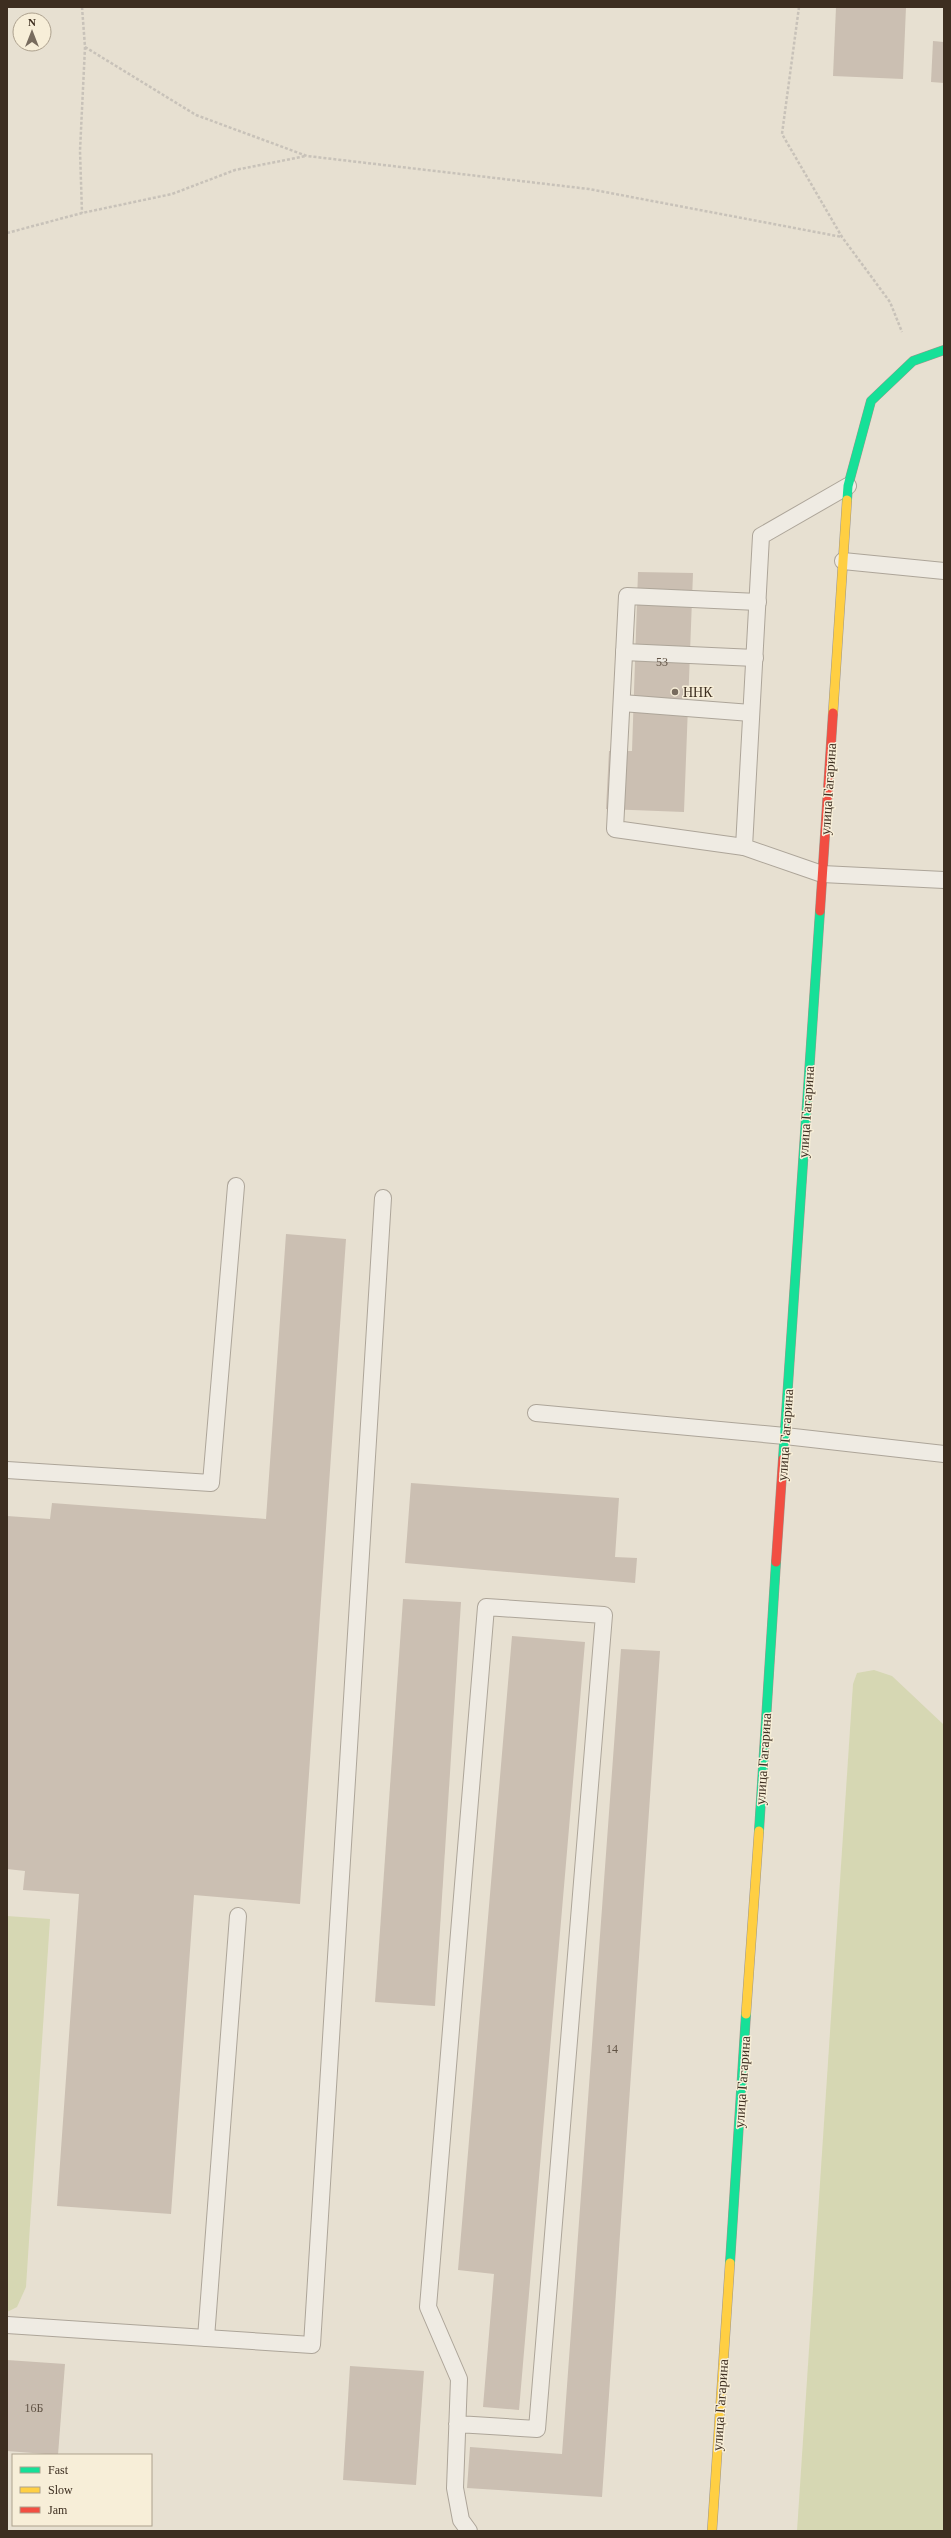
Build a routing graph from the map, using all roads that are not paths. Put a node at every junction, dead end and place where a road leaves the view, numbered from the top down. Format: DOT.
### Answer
graph roads {
  1 [pos="944,350"];
  2 [pos="848,486"];
  3 [pos="843,561"];
  4 [pos="944,571"];
  5 [pos="758,602"];
  6 [pos="624,652"];
  7 [pos="754,658"];
  8 [pos="622,703"];
  9 [pos="751,712"];
  10 [pos="744,847"];
  11 [pos="822,874"];
  12 [pos="944,880"];
  13 [pos="236,1186"];
  14 [pos="383,1198"];
  15 [pos="536,1413"];
  16 [pos="785,1436"];
  17 [pos="944,1454"];
  18 [pos="7,1470"];
  19 [pos="238,1916"];
  20 [pos="7,2325"];
  21 [pos="206,2338"];
  22 [pos="457,2424"];
  23 [pos="469,2531"];
  24 [pos="712,2531"];
  1 -- 2 [label="main road, улица Гагарина"];
  2 -- 3 [label="main road, улица Гагарина"];
  2 -- 5 [label="lane"];
  3 -- 4 [label="lane"];
  3 -- 11 [label="main road, улица Гагарина"];
  5 -- 6 [label="lane"];
  5 -- 7 [label="lane"];
  6 -- 7 [label="lane"];
  6 -- 8 [label="lane"];
  7 -- 9 [label="lane"];
  8 -- 9 [label="lane"];
  8 -- 10 [label="lane"];
  9 -- 10 [label="lane"];
  10 -- 11 [label="lane"];
  11 -- 12 [label="lane"];
  11 -- 16 [label="main road, улица Гагарина"];
  13 -- 18 [label="lane"];
  14 -- 21 [label="lane"];
  15 -- 16 [label="lane"];
  16 -- 17 [label="lane"];
  16 -- 24 [label="main road, улица Гагарина"];
  19 -- 21 [label="lane"];
  20 -- 21 [label="lane"];
  22 -- 22 [label="lane"];
  22 -- 23 [label="lane"];
}
